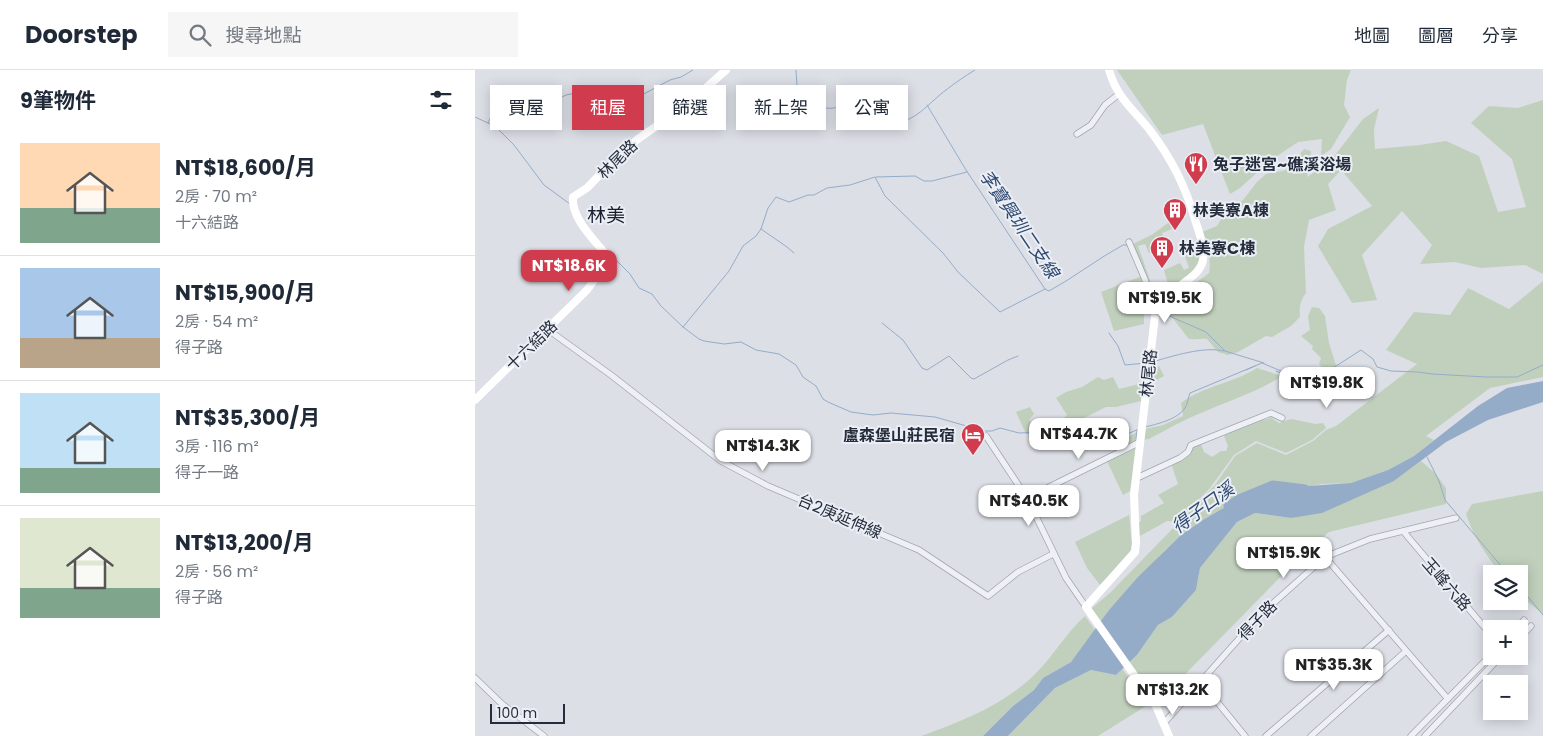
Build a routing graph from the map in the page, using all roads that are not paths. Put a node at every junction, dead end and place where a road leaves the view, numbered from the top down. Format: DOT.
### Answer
graph roads {
  1 [pos="726,70"];
  2 [pos="1109,70"];
  3 [pos="1119,94"];
  4 [pos="1077,134"];
  5 [pos="1129,242"];
  6 [pos="604,267"];
  7 [pos="1157,307"];
  8 [pos="547,330"];
  9 [pos="1317,386"];
  10 [pos="1344,386"];
  11 [pos="475,400"];
  12 [pos="1282,418"];
  13 [pos="986,436"];
  14 [pos="1140,442"];
  15 [pos="1137,478"];
  16 [pos="1027,498"];
  17 [pos="1456,518"];
  18 [pos="1403,531"];
  19 [pos="1053,554"];
  20 [pos="1325,557"];
  21 [pos="1087,610"];
  22 [pos="1483,626"];
  23 [pos="1531,626"];
  24 [pos="1528,629"];
  25 [pos="1389,630"];
  26 [pos="1407,651"];
  27 [pos="1483,663"];
  28 [pos="1492,665"];
  29 [pos="475,678"];
  30 [pos="1201,682"];
  31 [pos="1448,699"];
  32 [pos="1164,723"];
  33 [pos="544,736"];
  34 [pos="1169,736"];
  35 [pos="1245,736"];
  36 [pos="1267,736"];
  37 [pos="1311,736"];
  38 [pos="1411,736"];
  39 [pos="1425,736"];
  1 -- 6 [label="street, 林尾路"];
  2 -- 3 [label="street"];
  3 -- 4 [label="street"];
  3 -- 7 [label="street"];
  5 -- 7 [label="street"];
  6 -- 8 [label="street, 十六結路"];
  7 -- 14 [label="street, 林尾路"];
  8 -- 11 [label="street, 十六結路"];
  8 -- 19 [label="street, 台2庚延伸線"];
  9 -- 10 [label="street"];
  12 -- 15 [label="street"];
  13 -- 16 [label="street"];
  14 -- 15 [label="street, 林尾路"];
  14 -- 16 [label="street"];
  15 -- 21 [label="street, 林尾路"];
  16 -- 19 [label="street"];
  17 -- 18 [label="street, 得子路"];
  18 -- 20 [label="street, 得子路"];
  18 -- 22 [label="street, 玉峰六路"];
  19 -- 21 [label="street"];
  20 -- 25 [label="street"];
  20 -- 30 [label="street, 得子路"];
  21 -- 32 [label="street"];
  23 -- 24 [label="street"];
  25 -- 26 [label="street"];
  25 -- 36 [label="street"];
  26 -- 31 [label="street"];
  26 -- 37 [label="street"];
  27 -- 31 [label="street"];
  28 -- 39 [label="street"];
  29 -- 33 [label="street"];
  30 -- 32 [label="street, 得子路"];
  30 -- 35 [label="street"];
  31 -- 38 [label="street"];
  32 -- 34 [label="street"];
}
